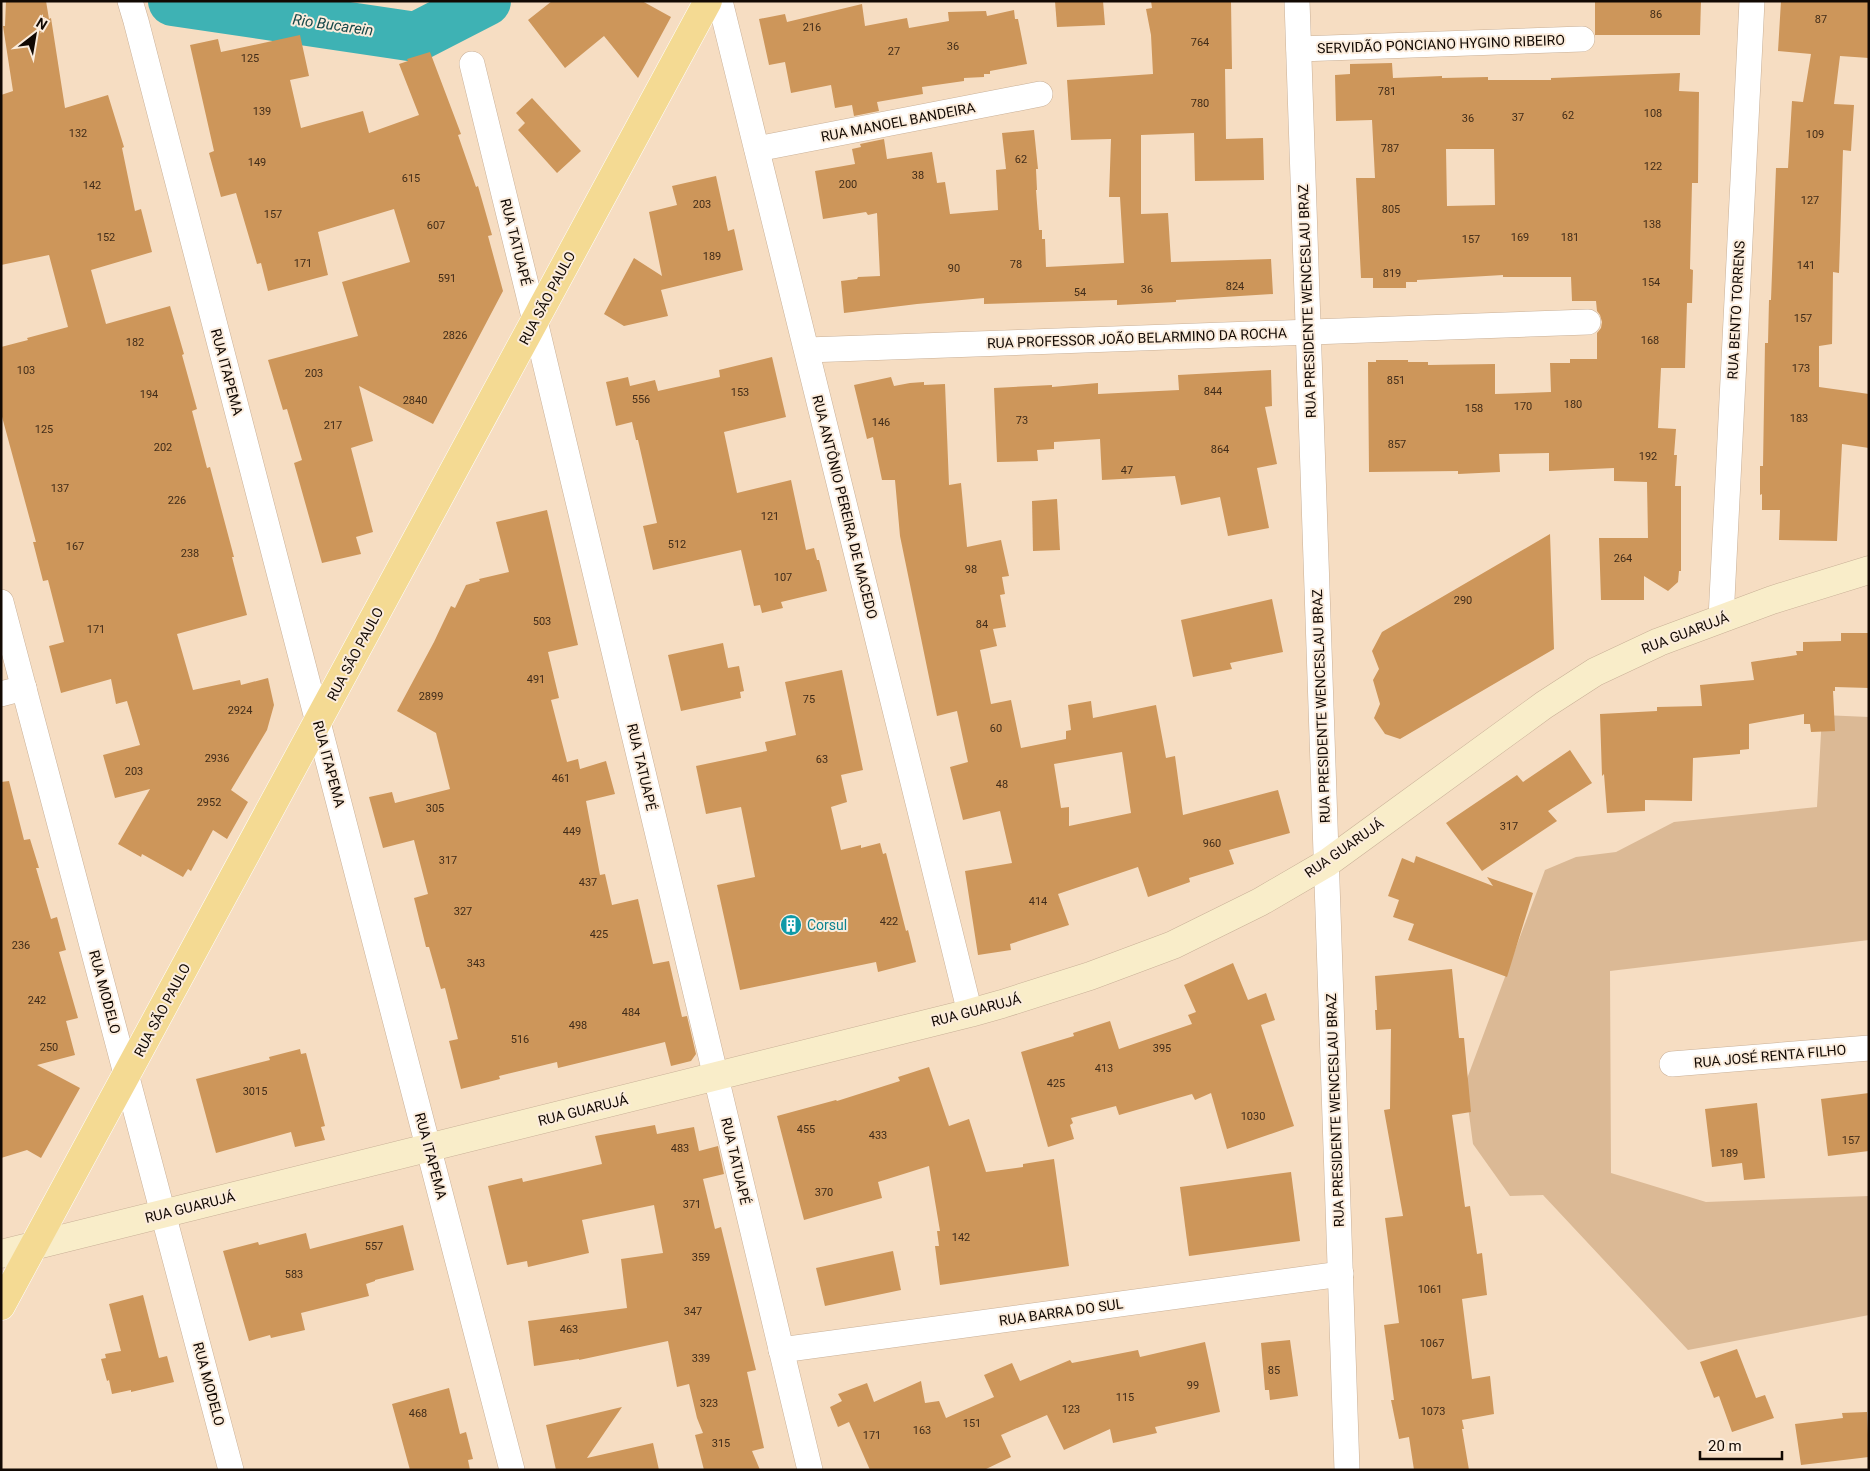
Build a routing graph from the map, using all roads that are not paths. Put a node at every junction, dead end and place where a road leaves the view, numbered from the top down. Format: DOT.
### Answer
graph roads {
  1 [pos="708,1"];
  2 [pos="720,1"];
  3 [pos="1298,1"];
  4 [pos="1752,1"];
  5 [pos="133,11"];
  6 [pos="1582,39"];
  7 [pos="1299,49"];
  8 [pos="472,64"];
  9 [pos="1040,94"];
  10 [pos="757,149"];
  11 [pos="535,321"];
  12 [pos="1588,322"];
  13 [pos="1308,332"];
  14 [pos="807,350"];
  15 [pos="1869,570"];
  16 [pos="1,602"];
  17 [pos="1721,619"];
  18 [pos="13,691"];
  19 [pos="318,722"];
  20 [pos="1327,863"];
  21 [pos="970,1013"];
  22 [pos="1869,1048"];
  23 [pos="1672,1064"];
  24 [pos="127,1075"];
  25 [pos="716,1077"];
  26 [pos="429,1148"];
  27 [pos="164,1214"];
  28 [pos="34,1246"];
  29 [pos="1,1254"];
  30 [pos="1340,1274"];
  31 [pos="1,1306"];
  32 [pos="781,1350"];
  33 [pos="231,1470"];
  34 [pos="512,1470"];
  35 [pos="810,1470"];
  36 [pos="1347,1470"];
  1 -- 11 [label="main road, RUA SÃO PAULO"];
  2 -- 10 [label="street, RUA ANTÔNIO PEREIRA DE MACEDO"];
  3 -- 7 [label="street, RUA PRESIDENTE WENCESLAU BRAZ"];
  4 -- 17 [label="street, RUA BENTO TORRENS"];
  5 -- 19 [label="street, RUA ITAPEMA"];
  6 -- 7 [label="street, SERVIDÃO PONCIANO HYGINO RIBEIRO"];
  7 -- 13 [label="street, RUA PRESIDENTE WENCESLAU BRAZ"];
  8 -- 11 [label="street, RUA TATUAPÉ"];
  9 -- 10 [label="street, RUA MANOEL BANDEIRA"];
  10 -- 14 [label="street, RUA ANTÔNIO PEREIRA DE MACEDO"];
  11 -- 19 [label="main road, RUA SÃO PAULO"];
  11 -- 25 [label="street, RUA TATUAPÉ"];
  12 -- 13 [label="street, RUA PROFESSOR JOÃO BELARMINO DA ROCHA"];
  13 -- 14 [label="street, RUA PROFESSOR JOÃO BELARMINO DA ROCHA"];
  13 -- 20 [label="street, RUA PRESIDENTE WENCESLAU BRAZ"];
  14 -- 21 [label="street, RUA ANTÔNIO PEREIRA DE MACEDO"];
  15 -- 17 [label="street, RUA GUARUJÁ"];
  16 -- 18 [label="street, RUA MODELO"];
  17 -- 20 [label="street, RUA GUARUJÁ"];
  18 -- 24 [label="street, RUA MODELO"];
  19 -- 24 [label="main road, RUA SÃO PAULO"];
  19 -- 26 [label="street, RUA ITAPEMA"];
  20 -- 21 [label="street, RUA GUARUJÁ"];
  20 -- 30 [label="street, RUA PRESIDENTE WENCESLAU BRAZ"];
  21 -- 25 [label="street, RUA GUARUJÁ"];
  22 -- 23 [label="street, RUA JOSÉ RENTA FILHO"];
  24 -- 27 [label="street, RUA MODELO"];
  24 -- 28 [label="main road, RUA SÃO PAULO"];
  25 -- 26 [label="street, RUA GUARUJÁ"];
  25 -- 32 [label="street, RUA TATUAPÉ"];
  26 -- 27 [label="street, RUA GUARUJÁ"];
  26 -- 34 [label="street, RUA ITAPEMA"];
  27 -- 28 [label="street, RUA GUARUJÁ"];
  27 -- 33 [label="street, RUA MODELO"];
  28 -- 29 [label="street, RUA GUARUJÁ"];
  28 -- 31 [label="main road, RUA SÃO PAULO"];
  30 -- 32 [label="street, RUA BARRA DO SUL"];
  30 -- 36 [label="street, RUA PRESIDENTE WENCESLAU BRAZ"];
  32 -- 35 [label="street, RUA TATUAPÉ"];
}
